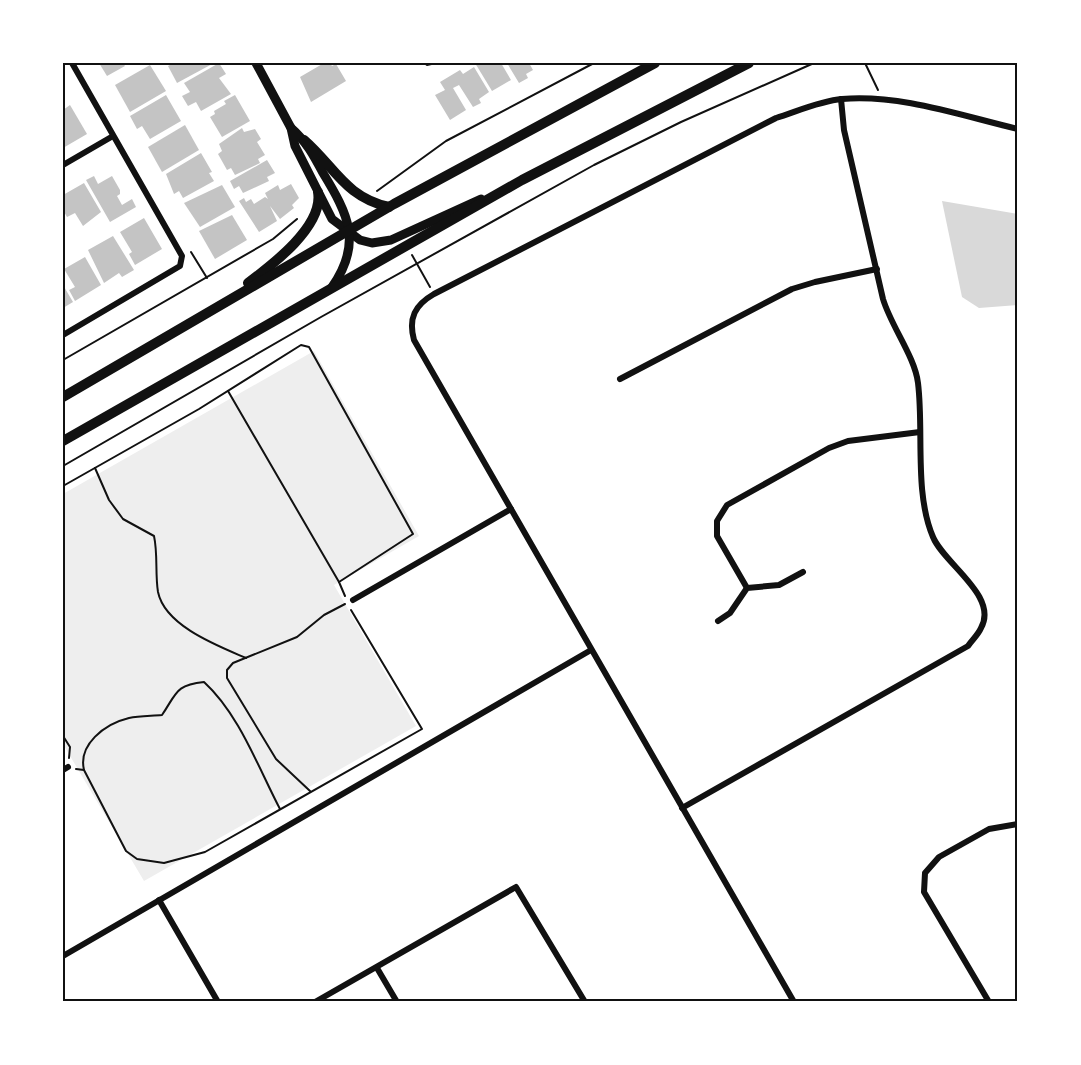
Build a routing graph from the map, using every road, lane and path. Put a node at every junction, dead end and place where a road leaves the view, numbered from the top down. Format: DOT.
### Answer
graph roads {
  1 [pos="72,63"];
  2 [pos="256,63"];
  3 [pos="424,63"];
  4 [pos="436,63"];
  5 [pos="594,63"];
  6 [pos="655,63"];
  7 [pos="750,63"];
  8 [pos="814,63"];
  9 [pos="865,63"];
  10 [pos="840,99"];
  11 [pos="883,100"];
  12 [pos="291,128"];
  13 [pos="1018,129"];
  14 [pos="113,136"];
  15 [pos="304,140"];
  16 [pos="63,165"];
  17 [pos="522,180"];
  18 [pos="318,192"];
  19 [pos="372,195"];
  20 [pos="389,207"];
  21 [pos="302,221"];
  22 [pos="348,230"];
  23 [pos="194,258"];
  24 [pos="417,264"];
  25 [pos="877,269"];
  26 [pos="207,278"];
  27 [pos="332,287"];
  28 [pos="434,294"];
  29 [pos="213,311"];
  30 [pos="63,335"];
  31 [pos="63,360"];
  32 [pos="620,379"];
  33 [pos="228,391"];
  34 [pos="63,396"];
  35 [pos="921,432"];
  36 [pos="63,441"];
  37 [pos="63,466"];
  38 [pos="94,468"];
  39 [pos="63,486"];
  40 [pos="511,509"];
  41 [pos="803,572"];
  42 [pos="339,582"];
  43 [pos="747,588"];
  44 [pos="350,601"];
  45 [pos="718,621"];
  46 [pos="591,650"];
  47 [pos="247,658"];
  48 [pos="63,736"];
  49 [pos="65,768"];
  50 [pos="84,771"];
  51 [pos="310,791"];
  52 [pos="682,808"];
  53 [pos="280,809"];
  54 [pos="1018,824"];
  55 [pos="159,900"];
  56 [pos="63,956"];
  57 [pos="376,968"];
  58 [pos="218,1002"];
  59 [pos="315,1002"];
  60 [pos="397,1002"];
  61 [pos="585,1002"];
  62 [pos="794,1002"];
  63 [pos="989,1002"];
  1 -- 14 [label="street"];
  2 -- 12 [label="street"];
  3 -- 4 [label="path"];
  5 -- 19 [label="path"];
  6 -- 20 [label="main road"];
  7 -- 17 [label="main road"];
  8 -- 24 [label="path"];
  9 -- 11 [label="path"];
  10 -- 11 [label="street"];
  10 -- 25 [label="street"];
  10 -- 28 [label="street"];
  11 -- 13 [label="street"];
  12 -- 15 [label="street"];
  12 -- 18 [label="street"];
  14 -- 16 [label="street"];
  14 -- 30 [label="street"];
  15 -- 20 [label="main road"];
  15 -- 22 [label="street"];
  17 -- 22 [label="street"];
  17 -- 27 [label="main road"];
  18 -- 22 [label="street"];
  18 -- 29 [label="main road"];
  20 -- 22 [label="main road"];
  21 -- 26 [label="path"];
  22 -- 27 [label="street"];
  22 -- 29 [label="main road"];
  23 -- 26 [label="path"];
  24 -- 28 [label="path"];
  24 -- 37 [label="path"];
  25 -- 32 [label="street"];
  25 -- 35 [label="street"];
  26 -- 31 [label="path"];
  27 -- 36 [label="main road"];
  28 -- 40 [label="street"];
  29 -- 34 [label="main road"];
  33 -- 38 [label="path"];
  33 -- 42 [label="path"];
  33 -- 42 [label="path"];
  35 -- 43 [label="street"];
  35 -- 52 [label="street"];
  38 -- 39 [label="path"];
  38 -- 47 [label="path"];
  40 -- 44 [label="street"];
  40 -- 46 [label="street"];
  41 -- 43 [label="street"];
  42 -- 44 [label="path"];
  43 -- 45 [label="street"];
  44 -- 47 [label="path"];
  44 -- 51 [label="path"];
  46 -- 52 [label="street"];
  46 -- 55 [label="street"];
  47 -- 51 [label="path"];
  48 -- 49 [label="path"];
  49 -- 50 [label="path"];
  50 -- 53 [label="path"];
  50 -- 53 [label="path"];
  51 -- 53 [label="path"];
  52 -- 62 [label="street"];
  54 -- 63 [label="street"];
  55 -- 56 [label="street"];
  55 -- 58 [label="street"];
  57 -- 59 [label="street"];
  57 -- 60 [label="street"];
  57 -- 61 [label="street"];
}
